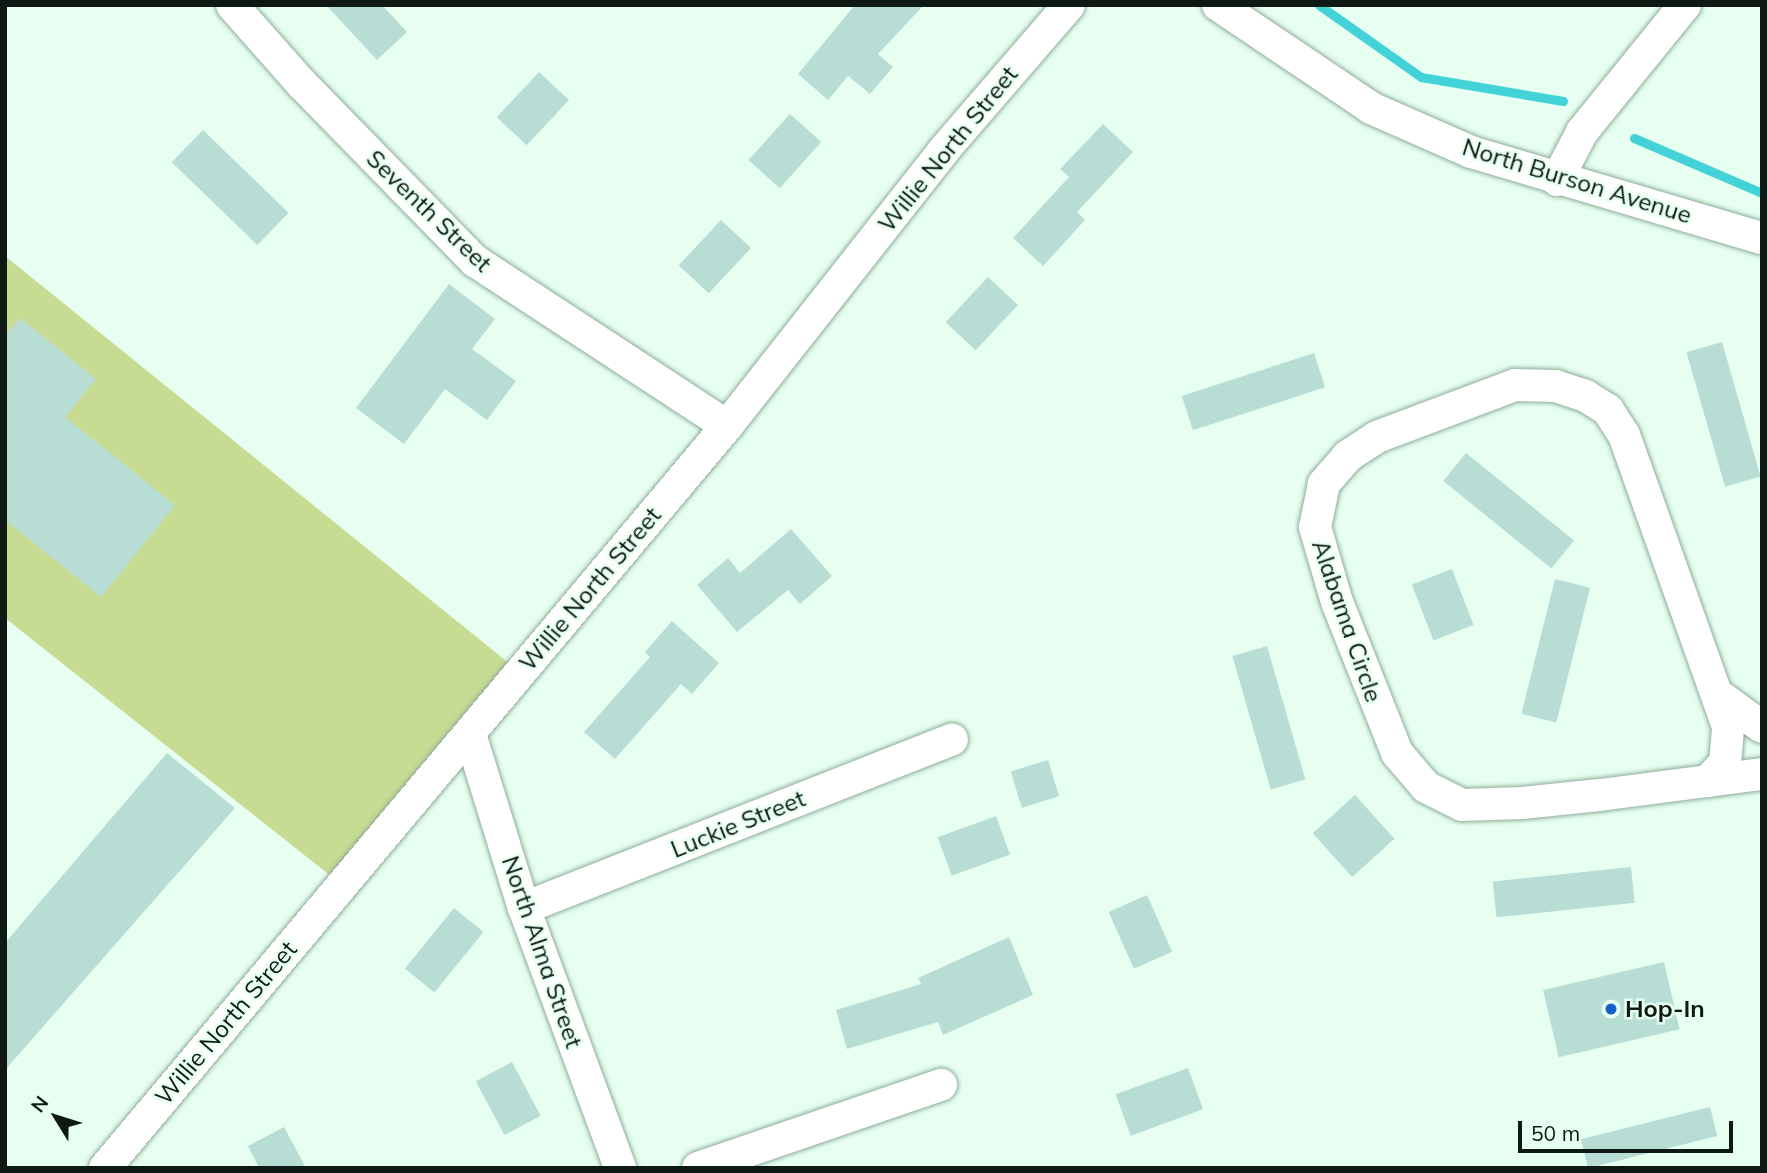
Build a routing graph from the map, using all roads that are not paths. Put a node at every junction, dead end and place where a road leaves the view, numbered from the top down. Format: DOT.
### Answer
graph roads {
  1 [pos="232,5"];
  2 [pos="1069,5"];
  3 [pos="1218,5"];
  4 [pos="1685,5"];
  5 [pos="1557,180"];
  6 [pos="1762,238"];
  7 [pos="727,426"];
  8 [pos="1718,695"];
  9 [pos="1762,727"];
  10 [pos="470,734"];
  11 [pos="952,739"];
  12 [pos="1762,774"];
  13 [pos="1708,781"];
  14 [pos="524,908"];
  15 [pos="941,1085"];
  16 [pos="105,1168"];
  17 [pos="620,1168"];
  18 [pos="698,1168"];
  1 -- 7 [label="street, Seventh Street"];
  2 -- 7 [label="street, Willie North Street"];
  3 -- 5 [label="street, North Burson Avenue"];
  4 -- 5 [label="street"];
  5 -- 6 [label="street, North Burson Avenue"];
  7 -- 10 [label="street, Willie North Street"];
  8 -- 9 [label="street"];
  8 -- 13 [label="street, Alabama Circle"];
  8 -- 13 [label="street, Alabama Circle"];
  10 -- 14 [label="street, North Alma Street"];
  10 -- 16 [label="street, Willie North Street"];
  11 -- 14 [label="street, Luckie Street"];
  12 -- 13 [label="street, Alabama Circle"];
  14 -- 17 [label="street, North Alma Street"];
  15 -- 18 [label="street"];
}
